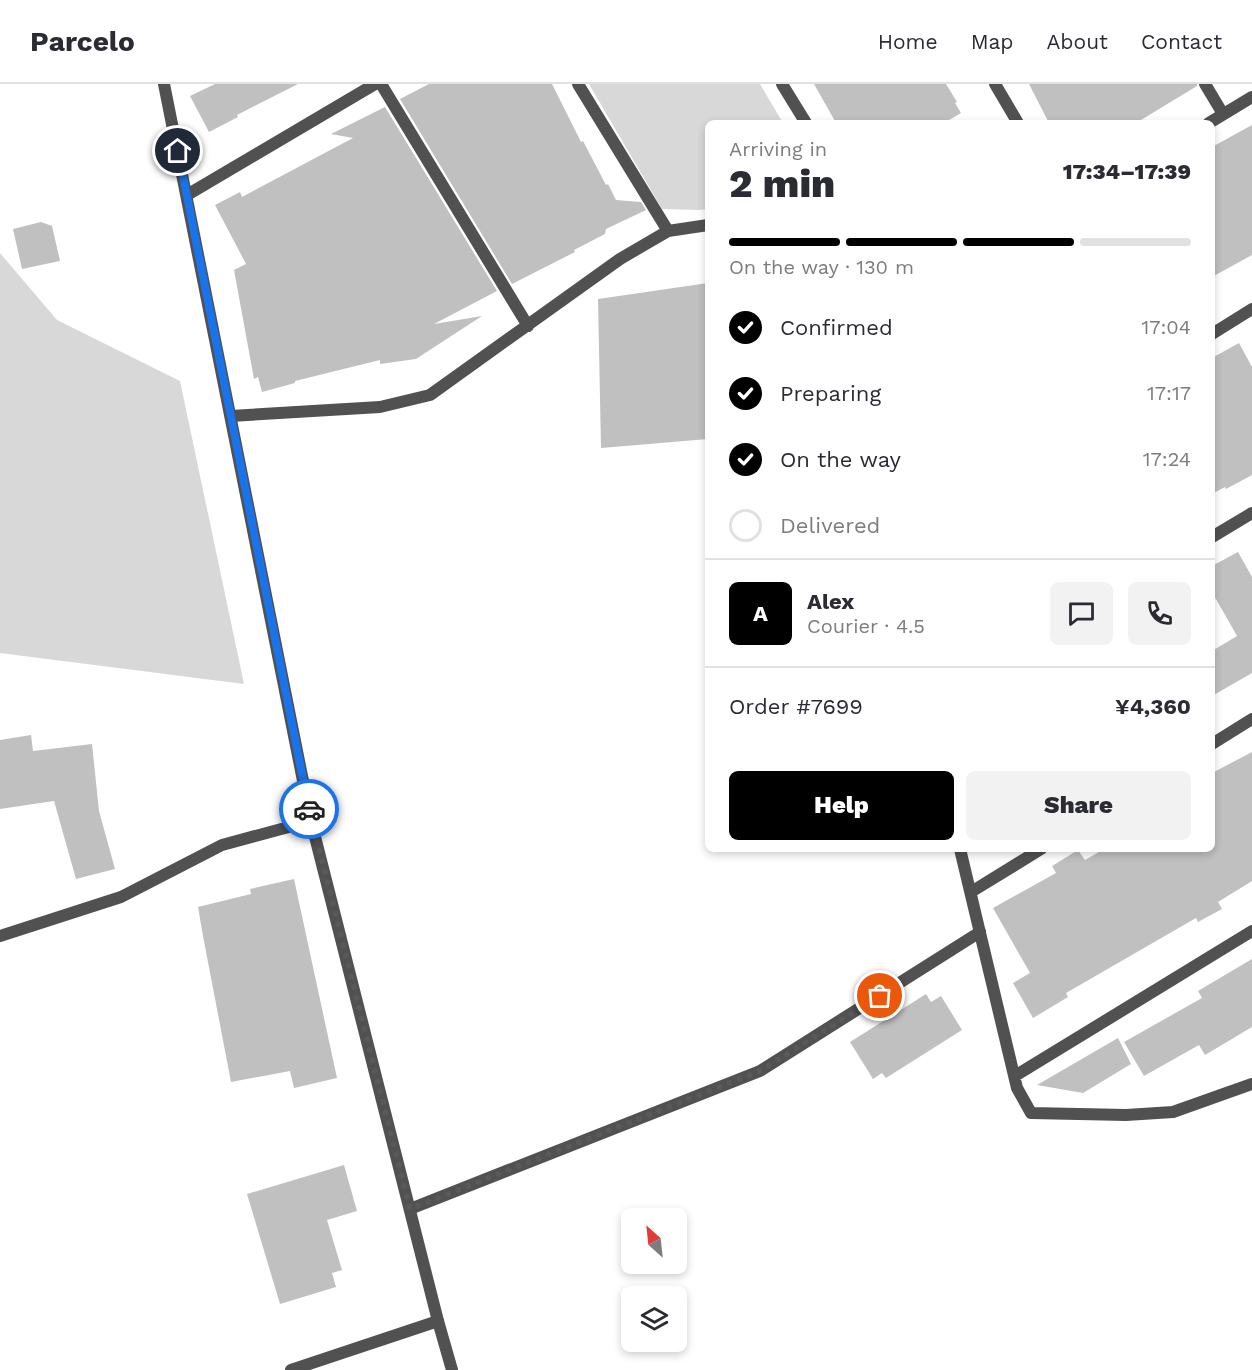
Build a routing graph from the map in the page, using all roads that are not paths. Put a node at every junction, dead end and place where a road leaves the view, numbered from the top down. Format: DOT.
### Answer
graph roads {
  1 [pos="165,84"];
  2 [pos="375,84"];
  3 [pos="381,84"];
  4 [pos="578,84"];
  5 [pos="782,84"];
  6 [pos="995,84"];
  7 [pos="1205,84"];
  8 [pos="1252,97"];
  9 [pos="1223,114"];
  10 [pos="804,120"];
  11 [pos="1016,120"];
  12 [pos="1214,120"];
  13 [pos="187,195"];
  14 [pos="705,225"];
  15 [pos="668,231"];
  16 [pos="1252,309"];
  17 [pos="528,326"];
  18 [pos="1215,332"];
  19 [pos="231,416"];
  20 [pos="1252,513"];
  21 [pos="1215,535"];
  22 [pos="1252,719"];
  23 [pos="1215,742"];
  24 [pos="311,821"];
  25 [pos="961,852"];
  26 [pos="1036,852"];
  27 [pos="971,892"];
  28 [pos="980,932"];
  29 [pos="1252,932"];
  30 [pos="0,936"];
  31 [pos="1015,1076"];
  32 [pos="1252,1083"];
  33 [pos="410,1209"];
  34 [pos="438,1321"];
  35 [pos="291,1370"];
  36 [pos="452,1370"];
  1 -- 13 [label="street"];
  2 -- 13 [label="street"];
  3 -- 17 [label="street"];
  4 -- 15 [label="street"];
  5 -- 10 [label="street"];
  6 -- 11 [label="street"];
  7 -- 9 [label="street"];
  8 -- 9 [label="street"];
  9 -- 12 [label="street"];
  13 -- 19 [label="street"];
  14 -- 15 [label="street"];
  15 -- 17 [label="street"];
  16 -- 18 [label="street"];
  17 -- 19 [label="street"];
  19 -- 24 [label="street"];
  20 -- 21 [label="street"];
  22 -- 23 [label="street"];
  24 -- 30 [label="street"];
  24 -- 33 [label="street"];
  25 -- 27 [label="street"];
  26 -- 27 [label="street"];
  27 -- 28 [label="street"];
  28 -- 31 [label="street"];
  28 -- 33 [label="street"];
  29 -- 31 [label="street"];
  31 -- 32 [label="street"];
  33 -- 34 [label="street"];
  34 -- 35 [label="street"];
  34 -- 36 [label="street"];
}
